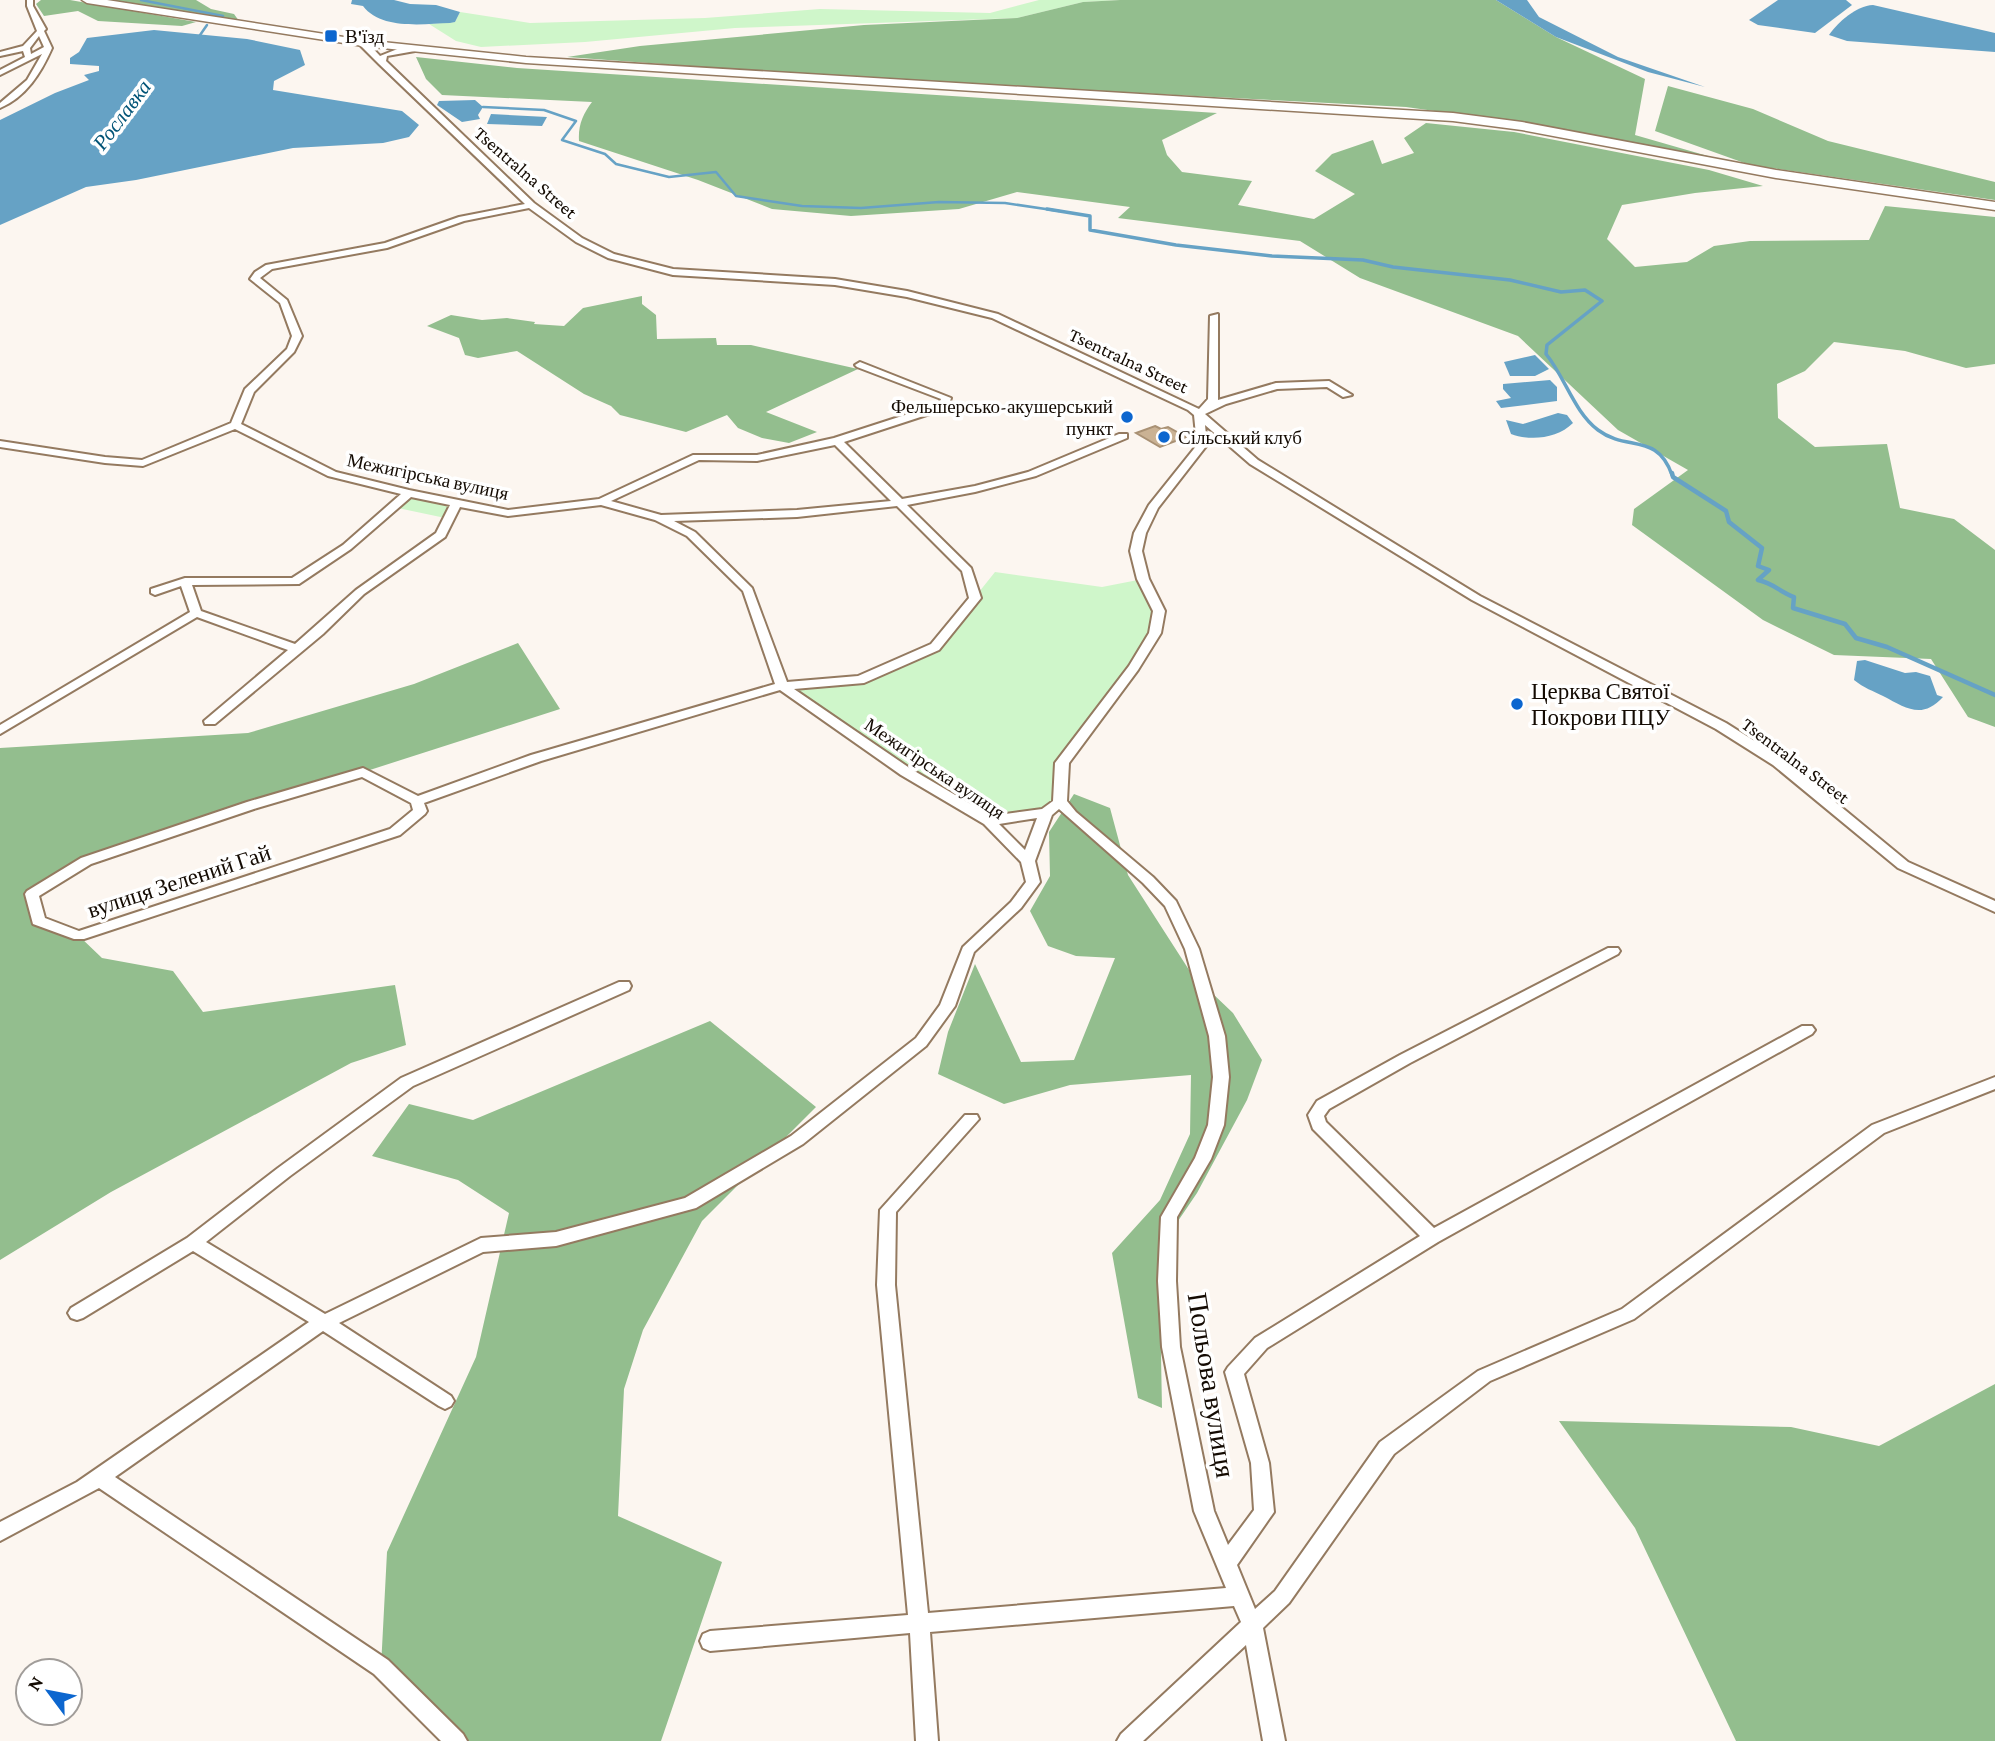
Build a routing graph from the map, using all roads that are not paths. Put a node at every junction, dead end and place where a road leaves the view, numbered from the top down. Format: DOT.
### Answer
graph roads {
  1 [pos="30,0"];
  2 [pos="87,0"];
  3 [pos="42,29"];
  4 [pos="363,43"];
  5 [pos="26,48"];
  6 [pos="48,48"];
  7 [pos="412,49"];
  8 [pos="0,54"];
  9 [pos="29,58"];
  10 [pos="382,62"];
  11 [pos="0,73"];
  12 [pos="0,106"];
  13 [pos="531,205"];
  14 [pos="1995,206"];
  15 [pos="1215,316"];
  16 [pos="860,365"];
  17 [pos="1347,395"];
  18 [pos="1199,415"];
  19 [pos="235,425"];
  20 [pos="1123,436"];
  21 [pos="838,441"];
  22 [pos="0,444"];
  23 [pos="409,493"];
  24 [pos="457,502"];
  25 [pos="601,502"];
  26 [pos="898,504"];
  27 [pos="659,518"];
  28 [pos="185,580"];
  29 [pos="155,591"];
  30 [pos="196,613"];
  31 [pos="297,649"];
  32 [pos="782,686"];
  33 [pos="210,721"];
  34 [pos="0,730"];
  35 [pos="417,801"];
  36 [pos="1060,802"];
  37 [pos="1046,813"];
  38 [pos="989,821"];
  39 [pos="1028,861"];
  40 [pos="1995,907"];
  41 [pos="1613,951"];
  42 [pos="624,986"];
  43 [pos="1807,1030"];
  44 [pos="1995,1083"];
  45 [pos="971,1119"];
  46 [pos="1432,1237"];
  47 [pos="193,1242"];
  48 [pos="77,1312"];
  49 [pos="324,1322"];
  50 [pos="445,1401"];
  51 [pos="99,1477"];
  52 [pos="0,1532"];
  53 [pos="1226,1564"];
  54 [pos="1239,1596"];
  55 [pos="919,1623"];
  56 [pos="1252,1625"];
  57 [pos="710,1641"];
  58 [pos="456,1741"];
  59 [pos="927,1741"];
  60 [pos="1128,1741"];
  61 [pos="1274,1741"];
  1 -- 3 [label="street"];
  2 -- 4 [label="main road"];
  3 -- 5 [label="street"];
  3 -- 6 [label="street"];
  4 -- 7 [label="main road"];
  4 -- 10 [label="street, Tsentralna Street"];
  5 -- 8 [label="street"];
  5 -- 9 [label="street"];
  6 -- 9 [label="street"];
  6 -- 12 [label="street"];
  7 -- 10 [label="street"];
  7 -- 14 [label="main road"];
  9 -- 11 [label="street"];
  10 -- 13 [label="street, Tsentralna Street"];
  13 -- 18 [label="street, Tsentralna Street"];
  13 -- 19 [label="street"];
  15 -- 18 [label="street"];
  16 -- 21 [label="street"];
  17 -- 18 [label="street"];
  18 -- 36 [label="street"];
  18 -- 40 [label="street, Tsentralna Street"];
  19 -- 22 [label="street"];
  19 -- 23 [label="street, Межигірська вулиця"];
  20 -- 26 [label="street"];
  21 -- 25 [label="street"];
  21 -- 26 [label="street"];
  23 -- 24 [label="street, Межигірська вулиця"];
  23 -- 28 [label="street"];
  24 -- 25 [label="street, Межигірська вулиця"];
  24 -- 31 [label="street"];
  25 -- 27 [label="street, Межигірська вулиця"];
  26 -- 27 [label="street"];
  26 -- 32 [label="street"];
  27 -- 32 [label="street, Межигірська вулиця"];
  28 -- 29 [label="street"];
  28 -- 30 [label="street"];
  30 -- 31 [label="street"];
  30 -- 34 [label="street"];
  31 -- 33 [label="street"];
  32 -- 35 [label="street"];
  32 -- 38 [label="street, Межигірська вулиця"];
  35 -- 35 [label="street, вулиця Зелений Гай"];
  36 -- 37 [label="street"];
  36 -- 53 [label="street, Польова вулиця"];
  37 -- 38 [label="street"];
  37 -- 39 [label="street"];
  38 -- 39 [label="street, Межигірська вулиця"];
  39 -- 49 [label="street"];
  41 -- 46 [label="street"];
  42 -- 47 [label="street"];
  43 -- 46 [label="street"];
  44 -- 56 [label="street"];
  45 -- 55 [label="street"];
  46 -- 53 [label="street"];
  47 -- 48 [label="street"];
  47 -- 49 [label="street"];
  49 -- 50 [label="street"];
  49 -- 51 [label="street"];
  51 -- 52 [label="street"];
  51 -- 58 [label="street"];
  53 -- 54 [label="street, Польова вулиця"];
  54 -- 55 [label="street"];
  54 -- 56 [label="street, Польова вулиця"];
  55 -- 57 [label="street"];
  55 -- 59 [label="street"];
  56 -- 60 [label="street"];
  56 -- 61 [label="street, Польова вулиця"];
}
